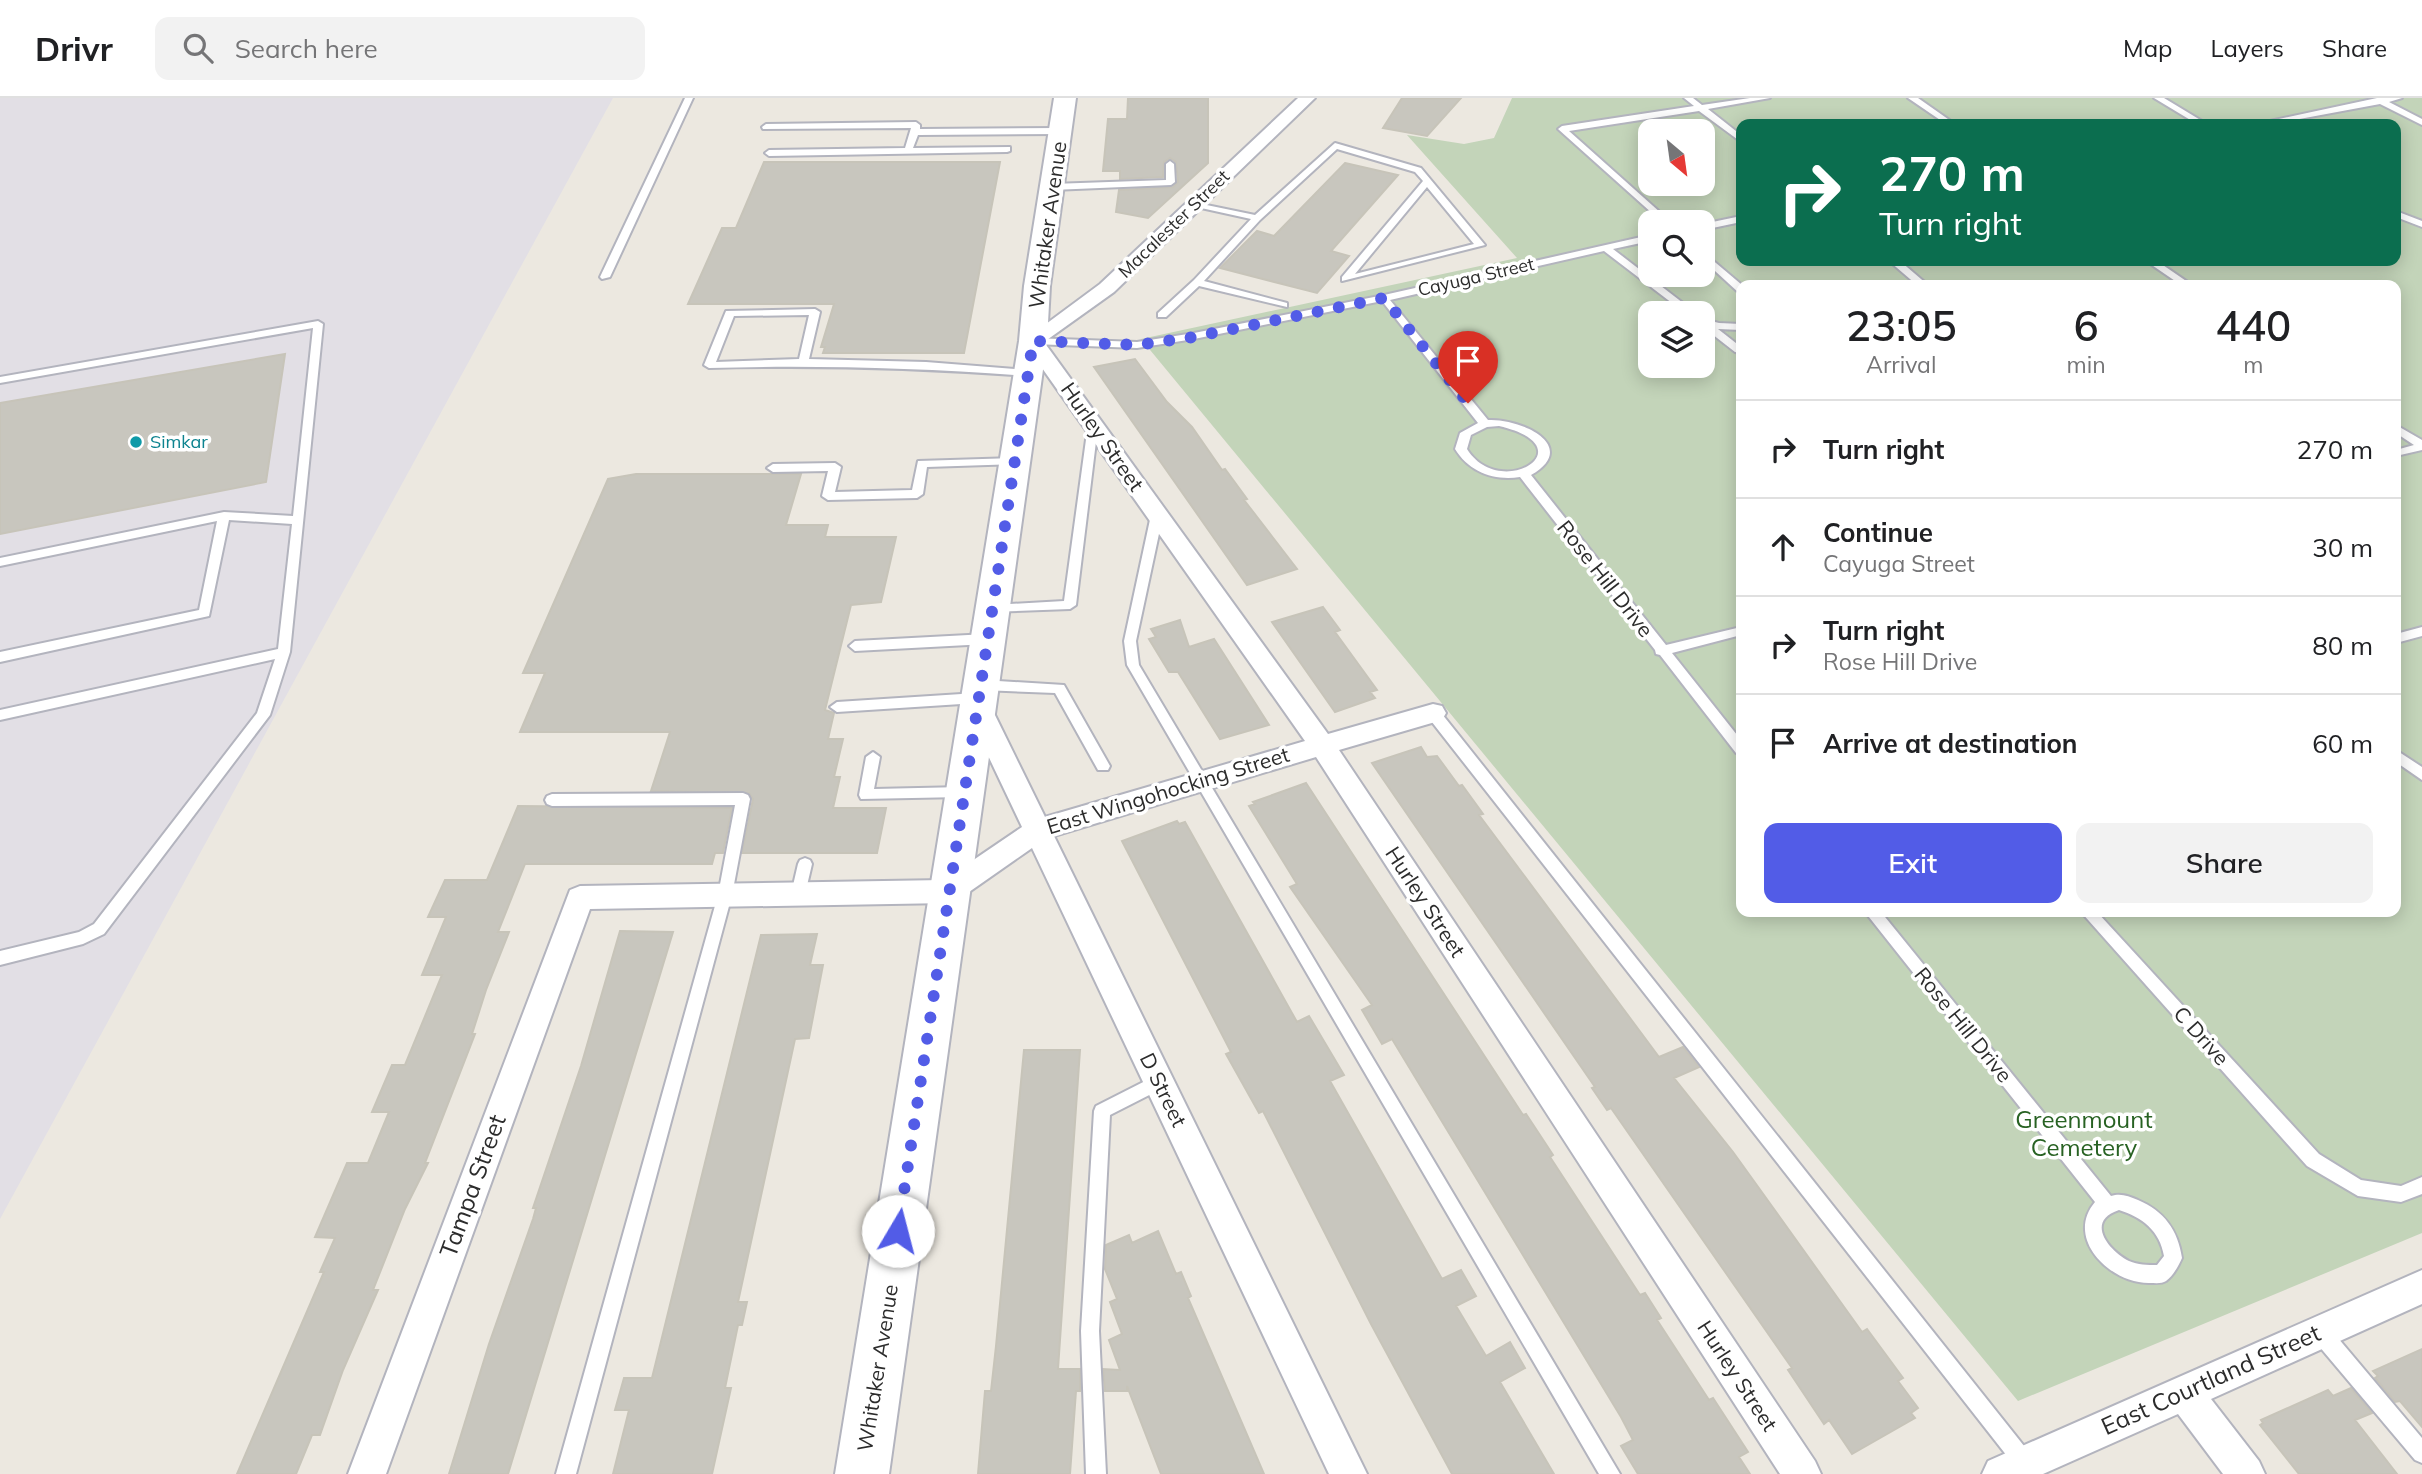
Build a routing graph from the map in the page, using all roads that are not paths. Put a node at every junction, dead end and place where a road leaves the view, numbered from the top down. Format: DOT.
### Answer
graph roads {
  1 [pos="689,98"];
  2 [pos="1065,98"];
  3 [pos="1307,98"];
  4 [pos="1688,98"];
  5 [pos="1766,98"];
  6 [pos="1912,98"];
  7 [pos="2158,98"];
  8 [pos="2398,98"];
  9 [pos="2378,100"];
  10 [pos="1702,108"];
  11 [pos="1944,119"];
  12 [pos="2194,119"];
  13 [pos="2285,119"];
  14 [pos="2422,122"];
  15 [pos="766,127"];
  16 [pos="1060,131"];
  17 [pos="915,132"];
  18 [pos="1736,135"];
  19 [pos="1007,149"];
  20 [pos="908,151"];
  21 [pos="769,153"];
  22 [pos="1170,164"];
  23 [pos="1427,182"];
  24 [pos="1052,187"];
  25 [pos="1195,204"];
  26 [pos="1653,210"];
  27 [pos="2401,216"];
  28 [pos="1257,218"];
  29 [pos="1736,220"];
  30 [pos="1715,224"];
  31 [pos="2422,224"];
  32 [pos="1638,241"];
  33 [pos="1606,248"];
  34 [pos="1715,266"];
  35 [pos="1900,266"];
  36 [pos="2158,266"];
  37 [pos="605,277"];
  38 [pos="1917,280"];
  39 [pos="2179,280"];
  40 [pos="1197,282"];
  41 [pos="1736,285"];
  42 [pos="1384,298"];
  43 [pos="1675,301"];
  44 [pos="1283,305"];
  45 [pos="1162,315"];
  46 [pos="1715,325"];
  47 [pos="1736,328"];
  48 [pos="1715,331"];
  49 [pos="1033,341"];
  50 [pos="1736,348"];
  51 [pos="803,362"];
  52 [pos="1028,373"];
  53 [pos="0,380"];
  54 [pos="1485,424"];
  55 [pos="1093,425"];
  56 [pos="2401,431"];
  57 [pos="2422,446"];
  58 [pos="2401,452"];
  59 [pos="1015,462"];
  60 [pos="773,468"];
  61 [pos="1523,473"];
  62 [pos="1157,515"];
  63 [pos="224,516"];
  64 [pos="298,520"];
  65 [pos="0,562"];
  66 [pos="990,624"];
  67 [pos="2422,631"];
  68 [pos="1736,632"];
  69 [pos="2401,637"];
  70 [pos="855,646"];
  71 [pos="1661,650"];
  72 [pos="284,652"];
  73 [pos="0,657"];
  74 [pos="979,697"];
  75 [pos="837,707"];
  76 [pos="1433,713"];
  77 [pos="0,715"];
  78 [pos="1736,743"];
  79 [pos="1321,745"];
  80 [pos="873,757"];
  81 [pos="2401,759"];
  82 [pos="1103,766"];
  83 [pos="2422,775"];
  84 [pos="1200,781"];
  85 [pos="964,792"];
  86 [pos="552,800"];
  87 [pos="1038,830"];
  88 [pos="805,864"];
  89 [pos="949,891"];
  90 [pos="799,894"];
  91 [pos="725,895"];
  92 [pos="1876,917"];
  93 [pos="2093,917"];
  94 [pos="0,958"];
  95 [pos="1159,1082"];
  96 [pos="2422,1185"];
  97 [pos="2107,1203"];
  98 [pos="2422,1287"];
  99 [pos="2320,1332"];
  100 [pos="2184,1393"];
  101 [pos="2422,1453"];
  102 [pos="2013,1469"];
  103 [pos="367,1474"];
  104 [pos="566,1474"];
  105 [pos="862,1474"];
  106 [pos="1096,1474"];
  107 [pos="1348,1474"];
  108 [pos="1609,1474"];
  109 [pos="1802,1474"];
  110 [pos="2246,1474"];
  1 -- 37 [label="lane"];
  2 -- 16 [label="main road, Whitaker Avenue"];
  3 -- 25 [label="street, Macalester Street"];
  4 -- 10 [label="lane"];
  5 -- 10 [label="lane"];
  6 -- 11 [label="lane"];
  7 -- 12 [label="lane"];
  8 -- 9 [label="lane"];
  9 -- 13 [label="lane"];
  9 -- 14 [label="lane"];
  10 -- 18 [label="lane"];
  10 -- 26 [label="lane"];
  15 -- 17 [label="lane"];
  16 -- 17 [label="lane"];
  16 -- 24 [label="main road, Whitaker Avenue"];
  17 -- 20 [label="lane"];
  19 -- 20 [label="lane"];
  20 -- 21 [label="lane"];
  22 -- 24 [label="lane"];
  23 -- 23 [label="lane"];
  23 -- 28 [label="lane"];
  24 -- 49 [label="main road, Whitaker Avenue"];
  25 -- 28 [label="lane"];
  25 -- 49 [label="street, Macalester Street"];
  27 -- 31 [label="lane"];
  28 -- 40 [label="lane"];
  29 -- 30 [label="lane"];
  32 -- 33 [label="lane, Cayuga Street"];
  33 -- 42 [label="lane, Cayuga Street"];
  33 -- 43 [label="lane"];
  34 -- 41 [label="lane"];
  35 -- 38 [label="lane"];
  36 -- 39 [label="lane"];
  40 -- 44 [label="lane"];
  40 -- 45 [label="lane"];
  42 -- 49 [label="lane, Cayuga Street"];
  42 -- 54 [label="lane"];
  46 -- 47 [label="lane"];
  48 -- 50 [label="lane"];
  49 -- 52 [label="main road, Whitaker Avenue"];
  49 -- 55 [label="street, Hurley Street"];
  51 -- 51 [label="lane"];
  51 -- 52 [label="lane"];
  52 -- 59 [label="main road, Whitaker Avenue"];
  53 -- 64 [label="lane"];
  54 -- 61 [label="lane"];
  54 -- 61 [label="lane"];
  55 -- 62 [label="street, Hurley Street"];
  55 -- 66 [label="lane"];
  56 -- 57 [label="lane"];
  57 -- 58 [label="lane"];
  59 -- 60 [label="lane"];
  59 -- 66 [label="main road, Whitaker Avenue"];
  61 -- 71 [label="lane, Rose Hill Drive"];
  62 -- 79 [label="street, Hurley Street"];
  62 -- 84 [label="lane"];
  63 -- 64 [label="lane"];
  63 -- 65 [label="lane"];
  63 -- 73 [label="lane"];
  64 -- 72 [label="lane"];
  66 -- 70 [label="lane"];
  66 -- 74 [label="main road, Whitaker Avenue"];
  67 -- 69 [label="lane"];
  68 -- 71 [label="lane"];
  71 -- 78 [label="lane, Rose Hill Drive"];
  72 -- 77 [label="lane"];
  72 -- 94 [label="lane"];
  74 -- 75 [label="lane"];
  74 -- 82 [label="lane"];
  74 -- 85 [label="main road, Whitaker Avenue"];
  74 -- 87 [label="street, D Street"];
  76 -- 79 [label="street, East Wingohocking Street"];
  76 -- 102 [label="lane"];
  79 -- 84 [label="street, East Wingohocking Street"];
  79 -- 109 [label="street, Hurley Street"];
  80 -- 85 [label="lane"];
  81 -- 83 [label="lane"];
  84 -- 87 [label="street, East Wingohocking Street"];
  84 -- 108 [label="lane"];
  85 -- 89 [label="main road, Whitaker Avenue"];
  86 -- 91 [label="lane"];
  87 -- 89 [label="street, East Wingohocking Street"];
  87 -- 95 [label="street, D Street"];
  88 -- 90 [label="lane"];
  89 -- 90 [label="street"];
  89 -- 105 [label="main road, Whitaker Avenue"];
  90 -- 91 [label="street"];
  91 -- 103 [label="street, Tampa Street"];
  91 -- 104 [label="lane"];
  92 -- 97 [label="lane, Rose Hill Drive"];
  93 -- 96 [label="lane, C Drive"];
  95 -- 106 [label="lane"];
  95 -- 107 [label="street, D Street"];
  97 -- 97 [label="lane"];
  98 -- 99 [label="street, East Courtland Street"];
  99 -- 100 [label="street, East Courtland Street"];
  99 -- 101 [label="lane"];
  100 -- 102 [label="street, East Courtland Street"];
  100 -- 110 [label="street"];
}
